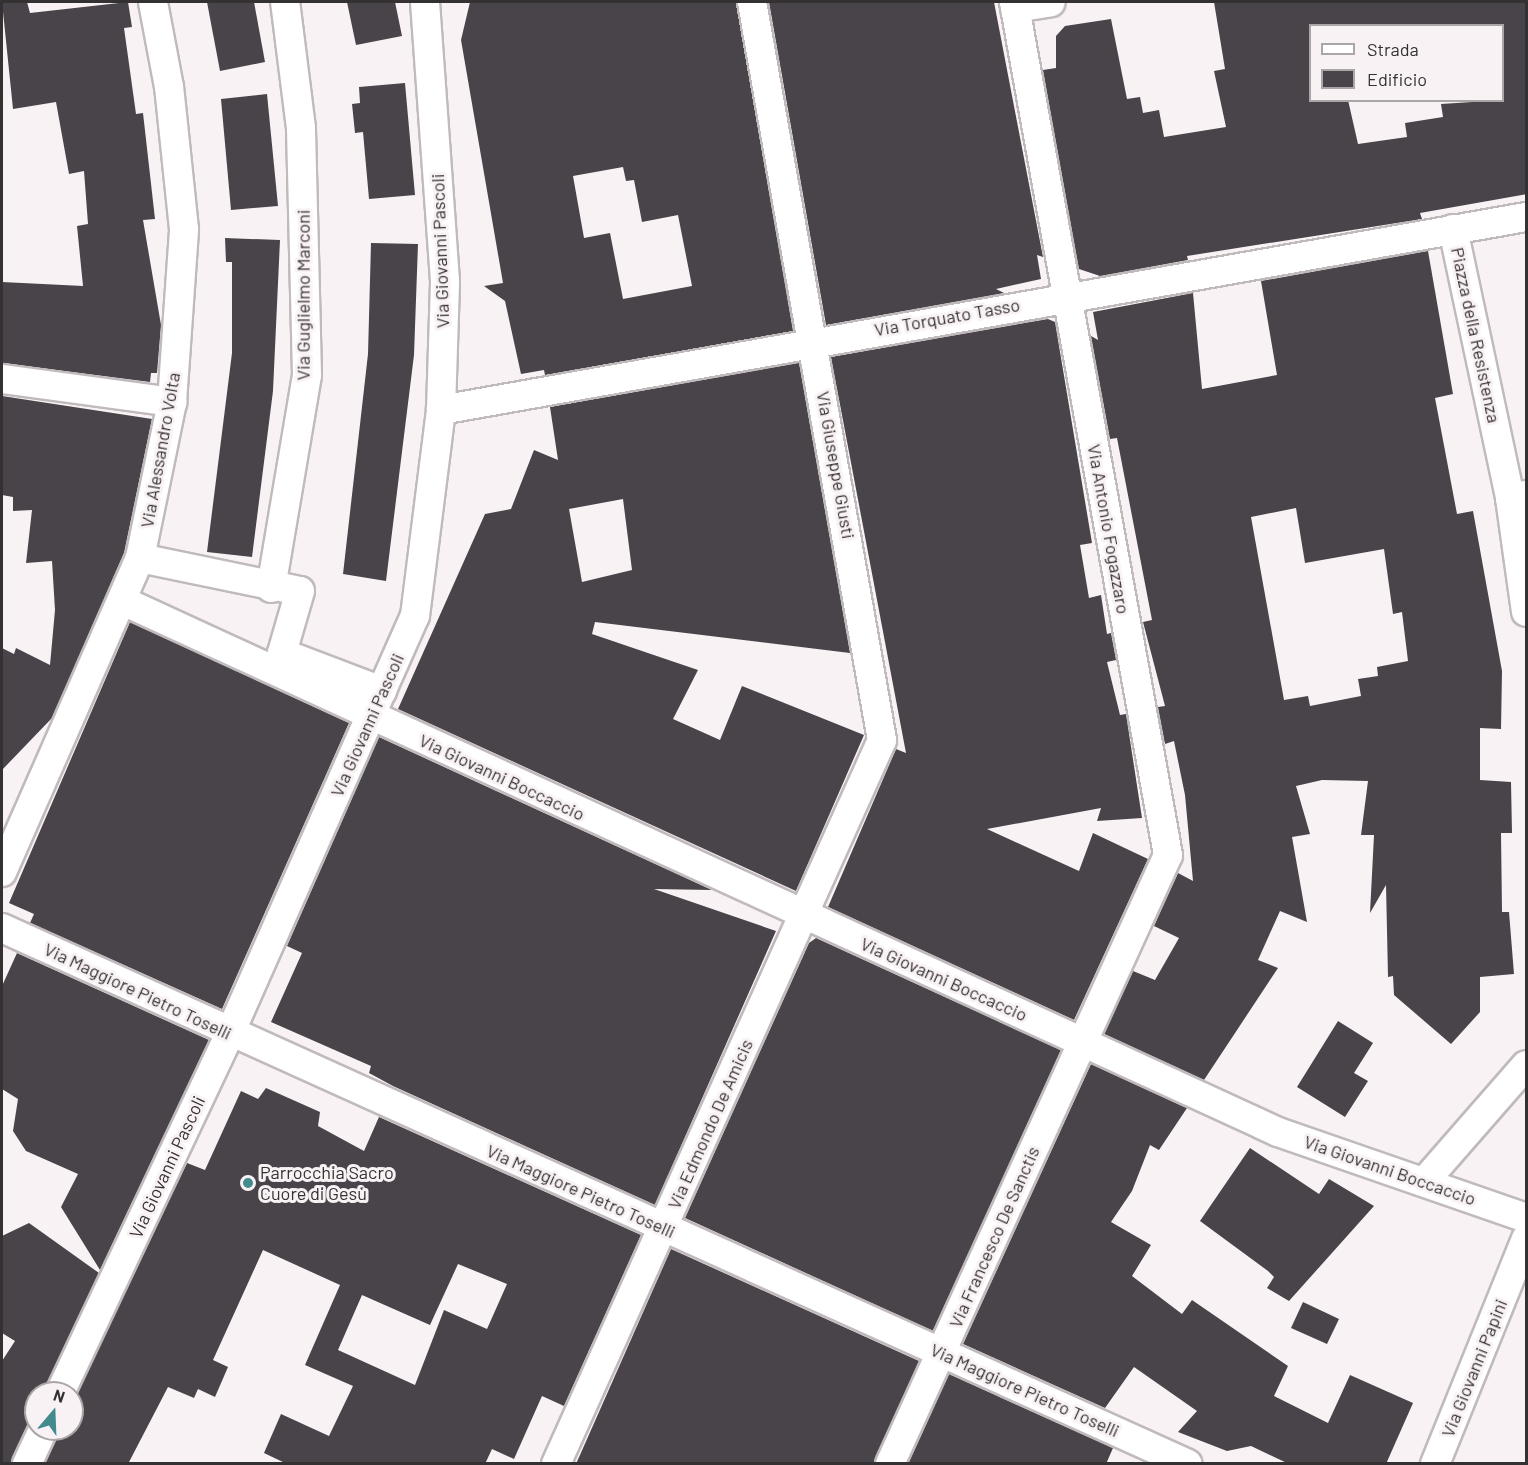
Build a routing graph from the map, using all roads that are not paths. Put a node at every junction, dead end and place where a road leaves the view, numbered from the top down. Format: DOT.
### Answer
graph roads {
  1 [pos="153,2"];
  2 [pos="285,2"];
  3 [pos="425,2"];
  4 [pos="752,2"];
  5 [pos="1050,2"];
  6 [pos="1014,5"];
  7 [pos="1527,217"];
  8 [pos="1453,229"];
  9 [pos="1067,297"];
  10 [pos="815,340"];
  11 [pos="2,379"];
  12 [pos="172,402"];
  13 [pos="441,410"];
  14 [pos="1518,496"];
  15 [pos="140,558"];
  16 [pos="271,588"];
  17 [pos="123,601"];
  18 [pos="1527,612"];
  19 [pos="377,704"];
  20 [pos="2,872"];
  21 [pos="803,915"];
  22 [pos="2,928"];
  23 [pos="230,1033"];
  24 [pos="1082,1042"];
  25 [pos="1527,1055"];
  26 [pos="1526,1067"];
  27 [pos="1424,1182"];
  28 [pos="1527,1218"];
  29 [pos="663,1228"];
  30 [pos="1527,1239"];
  31 [pos="942,1353"];
  32 [pos="66,1381"];
  33 [pos="38,1441"];
  34 [pos="1160,1458"];
  35 [pos="27,1464"];
  36 [pos="556,1464"];
  37 [pos="890,1464"];
  38 [pos="1188,1464"];
  39 [pos="1435,1464"];
  1 -- 12 [label="street, Via Alessandro Volta"];
  2 -- 16 [label="street, Via Guglielmo Marconi"];
  3 -- 13 [label="street, Via Giovanni Pascoli"];
  4 -- 10 [label="street, Via Giuseppe Giusti"];
  5 -- 6 [label="street"];
  6 -- 9 [label="street, Via Antonio Fogazzaro"];
  7 -- 8 [label="street, Piazza della Resistenza"];
  8 -- 9 [label="street, Via Torquato Tasso"];
  8 -- 14 [label="street, Piazza della Resistenza"];
  9 -- 10 [label="street, Via Torquato Tasso"];
  9 -- 24 [label="street, Via Antonio Fogazzaro"];
  10 -- 13 [label="street, Via Torquato Tasso"];
  10 -- 21 [label="street, Via Giuseppe Giusti"];
  11 -- 12 [label="street"];
  12 -- 15 [label="street, Via Alessandro Volta"];
  13 -- 19 [label="street, Via Giovanni Pascoli"];
  14 -- 18 [label="street"];
  15 -- 16 [label="street"];
  15 -- 17 [label="street, Via Alessandro Volta"];
  16 -- 19 [label="street"];
  17 -- 19 [label="street"];
  17 -- 20 [label="street, Via Alessandro Volta"];
  19 -- 21 [label="street, Via Giovanni Boccaccio"];
  19 -- 23 [label="street, Via Giovanni Pascoli"];
  21 -- 24 [label="street, Via Giovanni Boccaccio"];
  21 -- 29 [label="street, Via Edmondo De Amicis"];
  22 -- 23 [label="street, Via Maggiore Pietro Toselli"];
  23 -- 29 [label="street, Via Maggiore Pietro Toselli"];
  23 -- 32 [label="street, Via Giovanni Pascoli"];
  24 -- 27 [label="street, Via Giovanni Boccaccio"];
  24 -- 31 [label="street, Via Francesco De Sanctis"];
  25 -- 26 [label="street"];
  26 -- 27 [label="street"];
  27 -- 28 [label="street, Via Giovanni Boccaccio"];
  29 -- 31 [label="street, Via Maggiore Pietro Toselli"];
  29 -- 36 [label="street, Via Edmondo De Amicis"];
  30 -- 39 [label="street, Via Giovanni Papini"];
  31 -- 34 [label="street, Via Maggiore Pietro Toselli"];
  31 -- 37 [label="street, Via Francesco De Sanctis"];
  33 -- 35 [label="street"];
  34 -- 38 [label="street, Via Maggiore Pietro Toselli"];
}
